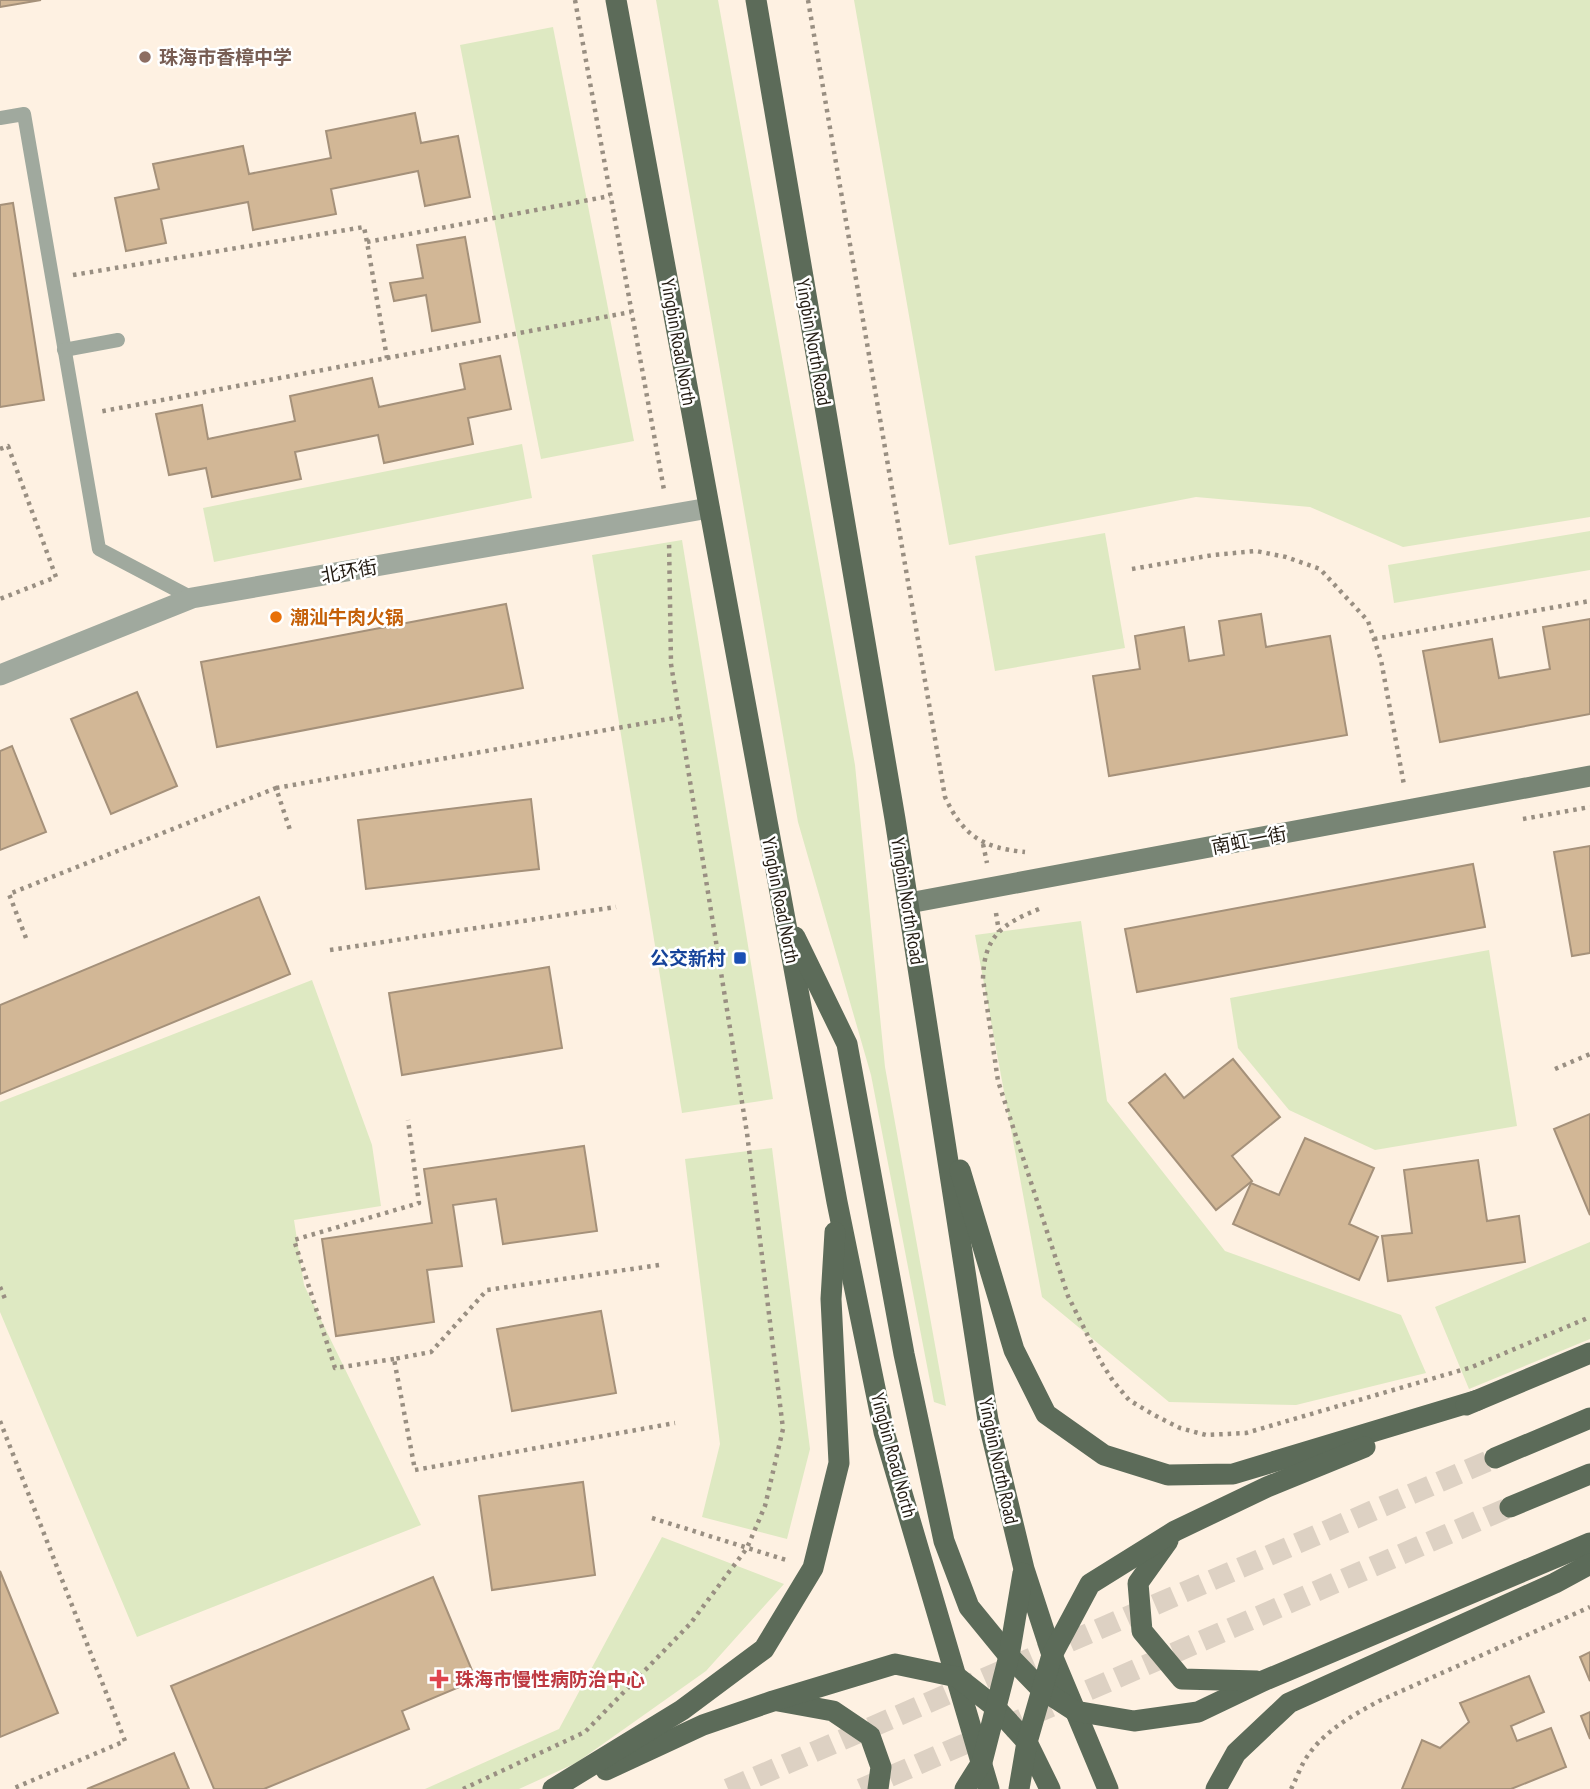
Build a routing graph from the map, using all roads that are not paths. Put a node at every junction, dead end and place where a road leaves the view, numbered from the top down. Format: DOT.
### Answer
graph roads {
  1 [pos="616,0"];
  2 [pos="756,0"];
  3 [pos="0,118"];
  4 [pos="118,340"];
  5 [pos="64,350"];
  6 [pos="709,508"];
  7 [pos="192,598"];
  8 [pos="0,675"];
  9 [pos="1590,776"];
  10 [pos="909,903"];
  11 [pos="784,913"];
  12 [pos="937,1092"];
  13 [pos="837,1202"];
  14 [pos="1590,1353"];
  15 [pos="1478,1400"];
  16 [pos="1590,1418"];
  17 [pos="1495,1458"];
  18 [pos="1590,1474"];
  19 [pos="1510,1507"];
  20 [pos="1175,1531"];
  21 [pos="1590,1543"];
  22 [pos="1590,1564"];
  23 [pos="1024,1569"];
  24 [pos="1052,1655"];
  25 [pos="1009,1656"];
  26 [pos="957,1677"];
  27 [pos="1263,1681"];
  28 [pos="1041,1689"];
  29 [pos="773,1701"];
  30 [pos="995,1707"];
  31 [pos="1075,1711"];
  32 [pos="1027,1742"];
  33 [pos="982,1762"];
  34 [pos="553,1789"];
  35 [pos="565,1789"];
  36 [pos="878,1789"];
  37 [pos="965,1789"];
  38 [pos="989,1789"];
  39 [pos="1019,1789"];
  40 [pos="1049,1789"];
  41 [pos="1108,1789"];
  42 [pos="1216,1789"];
  1 -- 6 [label="main road, Yingbin Road North"];
  2 -- 10 [label="main road, Yingbin North Road"];
  3 -- 5 [label="lane"];
  4 -- 5 [label="lane"];
  5 -- 7 [label="lane"];
  6 -- 7 [label="street, 北环街"];
  6 -- 11 [label="main road, Yingbin Road North"];
  7 -- 8 [label="street, 北环街"];
  9 -- 10 [label="main road, 南虹一街"];
  10 -- 12 [label="main road, Yingbin North Road"];
  11 -- 13 [label="main road, Yingbin Road North"];
  11 -- 25 [label="main road"];
  12 -- 15 [label="main road"];
  12 -- 23 [label="main road, Yingbin North Road"];
  13 -- 26 [label="main road, Yingbin Road North"];
  13 -- 34 [label="main road"];
  14 -- 15 [label="main road"];
  15 -- 20 [label="main road"];
  16 -- 17 [label="main road"];
  18 -- 19 [label="main road"];
  20 -- 24 [label="main road"];
  20 -- 27 [label="main road"];
  21 -- 27 [label="main road"];
  22 -- 42 [label="main road"];
  23 -- 24 [label="main road, Yingbin North Road"];
  23 -- 25 [label="main road"];
  24 -- 28 [label="main road"];
  24 -- 31 [label="main road, Yingbin North Road"];
  25 -- 28 [label="main road"];
  25 -- 30 [label="main road"];
  26 -- 29 [label="main road"];
  26 -- 30 [label="main road"];
  26 -- 33 [label="main road, Yingbin Road North"];
  27 -- 31 [label="main road"];
  28 -- 31 [label="main road"];
  28 -- 32 [label="main road"];
  29 -- 35 [label="main road"];
  29 -- 36 [label="main road"];
  30 -- 32 [label="main road"];
  30 -- 33 [label="main road"];
  31 -- 41 [label="main road, Yingbin North Road"];
  32 -- 39 [label="main road"];
  32 -- 40 [label="main road"];
  33 -- 37 [label="main road"];
  33 -- 38 [label="main road, Yingbin Road North"];
}
